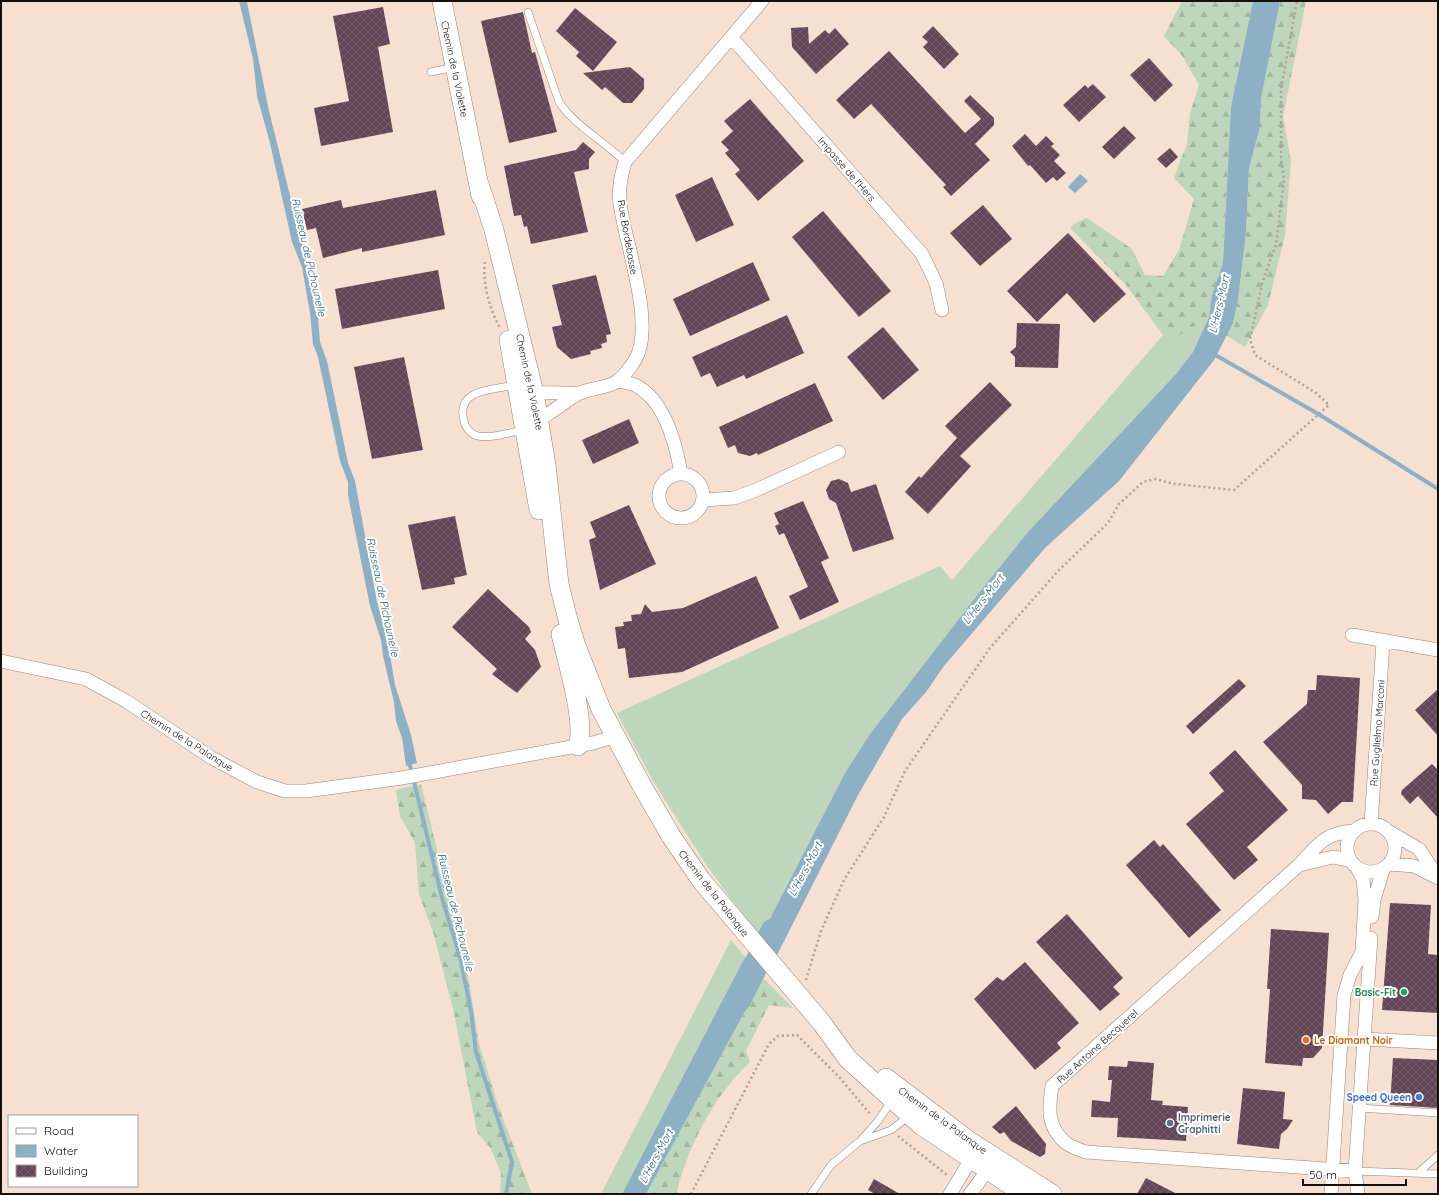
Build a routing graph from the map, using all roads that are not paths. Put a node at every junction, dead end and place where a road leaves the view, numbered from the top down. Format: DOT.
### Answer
graph roads {
  1 [pos="442,1"];
  2 [pos="762,1"];
  3 [pos="528,12"];
  4 [pos="732,38"];
  5 [pos="455,67"];
  6 [pos="431,72"];
  7 [pos="625,162"];
  8 [pos="942,310"];
  9 [pos="617,381"];
  10 [pos="528,387"];
  11 [pos="580,393"];
  12 [pos="534,425"];
  13 [pos="839,452"];
  14 [pos="681,474"];
  15 [pos="703,500"];
  16 [pos="550,568"];
  17 [pos="559,584"];
  18 [pos="1352,635"];
  19 [pos="1383,642"];
  20 [pos="1438,650"];
  21 [pos="1,661"];
  22 [pos="601,709"];
  23 [pos="616,736"];
  24 [pos="578,746"];
  25 [pos="1371,824"];
  26 [pos="1354,831"];
  27 [pos="1388,831"];
  28 [pos="1353,864"];
  29 [pos="1299,865"];
  30 [pos="1387,867"];
  31 [pos="1438,878"];
  32 [pos="1364,1039"];
  33 [pos="1438,1043"];
  34 [pos="900,1098"];
  35 [pos="1359,1108"];
  36 [pos="1438,1113"];
  37 [pos="909,1115"];
  38 [pos="860,1141"];
  39 [pos="1438,1155"];
  40 [pos="981,1161"];
  41 [pos="1332,1169"];
  42 [pos="1355,1171"];
  43 [pos="1418,1173"];
  44 [pos="1438,1174"];
  45 [pos="810,1194"];
  46 [pos="950,1194"];
  47 [pos="970,1194"];
  48 [pos="1024,1194"];
  49 [pos="1052,1194"];
  50 [pos="1331,1194"];
  51 [pos="1358,1194"];
  1 -- 5 [label="street, Chemin de la Violette"];
  2 -- 4 [label="street, Rue Bordebasse"];
  3 -- 7 [label="lane"];
  4 -- 7 [label="street, Rue Bordebasse"];
  4 -- 8 [label="street, Impasse de l'Hers"];
  5 -- 6 [label="lane"];
  5 -- 10 [label="street, Chemin de la Violette"];
  7 -- 9 [label="street, Rue Bordebasse"];
  9 -- 11 [label="street, Rue Bordebasse"];
  9 -- 14 [label="street"];
  10 -- 11 [label="street, Rue Bordebasse"];
  10 -- 12 [label="street, Chemin de la Violette"];
  10 -- 12 [label="street, Chemin de la Violette"];
  10 -- 12 [label="lane"];
  11 -- 12 [label="street, Rue Bordebasse"];
  12 -- 16 [label="street, Chemin de la Violette"];
  12 -- 17 [label="street, Chemin de la Violette"];
  13 -- 15 [label="street"];
  14 -- 15 [label="street"];
  14 -- 15 [label="street"];
  16 -- 17 [label="street, Chemin de la Violette"];
  16 -- 24 [label="street, Chemin de la Violette"];
  17 -- 22 [label="street, Chemin de la Violette"];
  18 -- 19 [label="street"];
  19 -- 20 [label="street"];
  19 -- 25 [label="street, Rue Guglielmo Marconi"];
  21 -- 24 [label="street, Chemin de la Palanque"];
  22 -- 23 [label="street, Chemin de la Palanque"];
  23 -- 24 [label="street, Chemin de la Palanque"];
  23 -- 34 [label="street, Chemin de la Palanque"];
  25 -- 26 [label="street"];
  25 -- 27 [label="street"];
  26 -- 28 [label="street"];
  26 -- 29 [label="street, Rue Antoine Becquerel"];
  27 -- 30 [label="street"];
  27 -- 31 [label="street"];
  28 -- 29 [label="street, Rue Antoine Becquerel"];
  28 -- 30 [label="street"];
  28 -- 41 [label="street"];
  29 -- 41 [label="street, Rue Antoine Becquerel"];
  30 -- 31 [label="street"];
  30 -- 32 [label="street"];
  32 -- 33 [label="street"];
  32 -- 35 [label="street"];
  34 -- 37 [label="street, Chemin de la Palanque"];
  34 -- 38 [label="lane"];
  34 -- 40 [label="street, Chemin de la Palanque"];
  35 -- 36 [label="lane"];
  35 -- 42 [label="street"];
  37 -- 38 [label="lane"];
  37 -- 40 [label="street, Chemin de la Palanque"];
  38 -- 45 [label="lane"];
  39 -- 43 [label="lane"];
  40 -- 46 [label="street"];
  40 -- 47 [label="street"];
  40 -- 48 [label="street, Chemin de la Palanque"];
  40 -- 49 [label="street, Chemin de la Palanque"];
  41 -- 42 [label="street, Rue Antoine Becquerel"];
  41 -- 50 [label="street"];
  42 -- 43 [label="lane"];
  42 -- 51 [label="street"];
  43 -- 44 [label="lane"];
}
